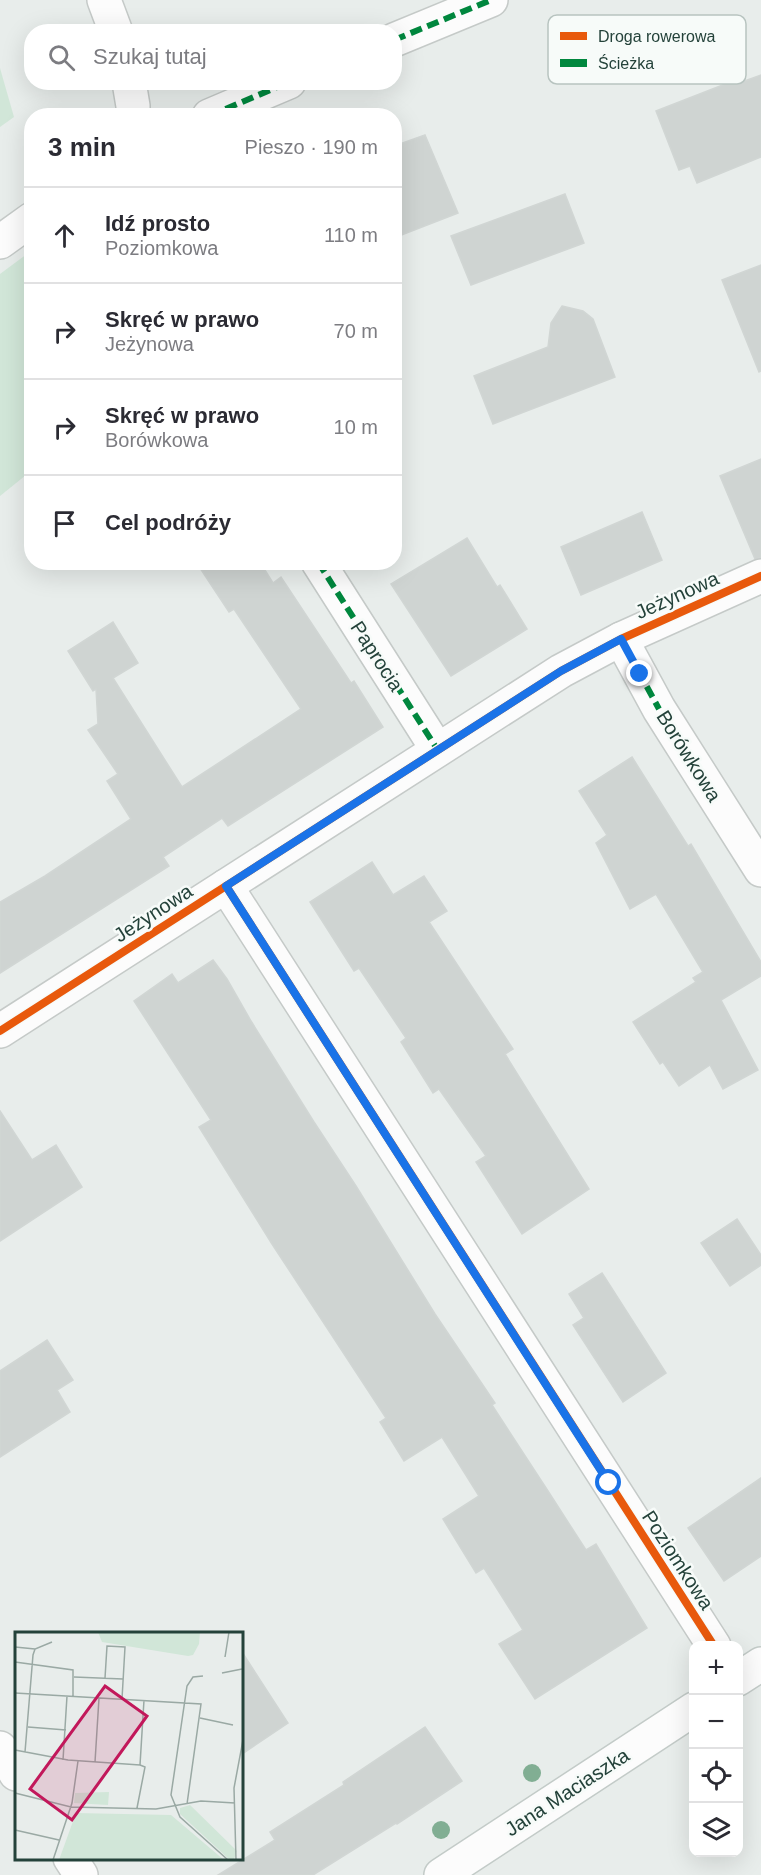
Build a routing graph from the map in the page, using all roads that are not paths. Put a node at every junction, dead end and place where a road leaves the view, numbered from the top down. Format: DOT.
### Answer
graph roads {
  1 [pos="104,0"];
  2 [pos="491,0"];
  3 [pos="113,24"];
  4 [pos="402,36"];
  5 [pos="130,90"];
  6 [pos="270,90"];
  7 [pos="133,108"];
  8 [pos="227,108"];
  9 [pos="24,225"];
  10 [pos="0,242"];
  11 [pos="323,570"];
  12 [pos="761,576"];
  13 [pos="621,639"];
  14 [pos="437,749"];
  15 [pos="761,870"];
  16 [pos="226,886"];
  17 [pos="0,1031"];
  18 [pos="711,1641"];
  19 [pos="761,1664"];
  20 [pos="743,1676"];
  21 [pos="689,1711"];
  22 [pos="0,1748"];
  23 [pos="15,1772"];
  24 [pos="71,1860"];
  25 [pos="451,1872"];
  26 [pos="81,1875"];
  1 -- 3 [label="street"];
  2 -- 4 [label="street"];
  5 -- 7 [label="street"];
  6 -- 8 [label="street"];
  9 -- 10 [label="street"];
  11 -- 14 [label="street, Paprocia"];
  12 -- 13 [label="street, Jeżynowa"];
  13 -- 14 [label="street, Jeżynowa"];
  13 -- 15 [label="street, Borówkowa"];
  14 -- 16 [label="street, Jeżynowa"];
  16 -- 17 [label="street, Jeżynowa"];
  16 -- 18 [label="street, Poziomkowa"];
  19 -- 20 [label="street"];
  21 -- 25 [label="street, Jana Maciaszka"];
  22 -- 23 [label="street"];
  24 -- 26 [label="street"];
}
